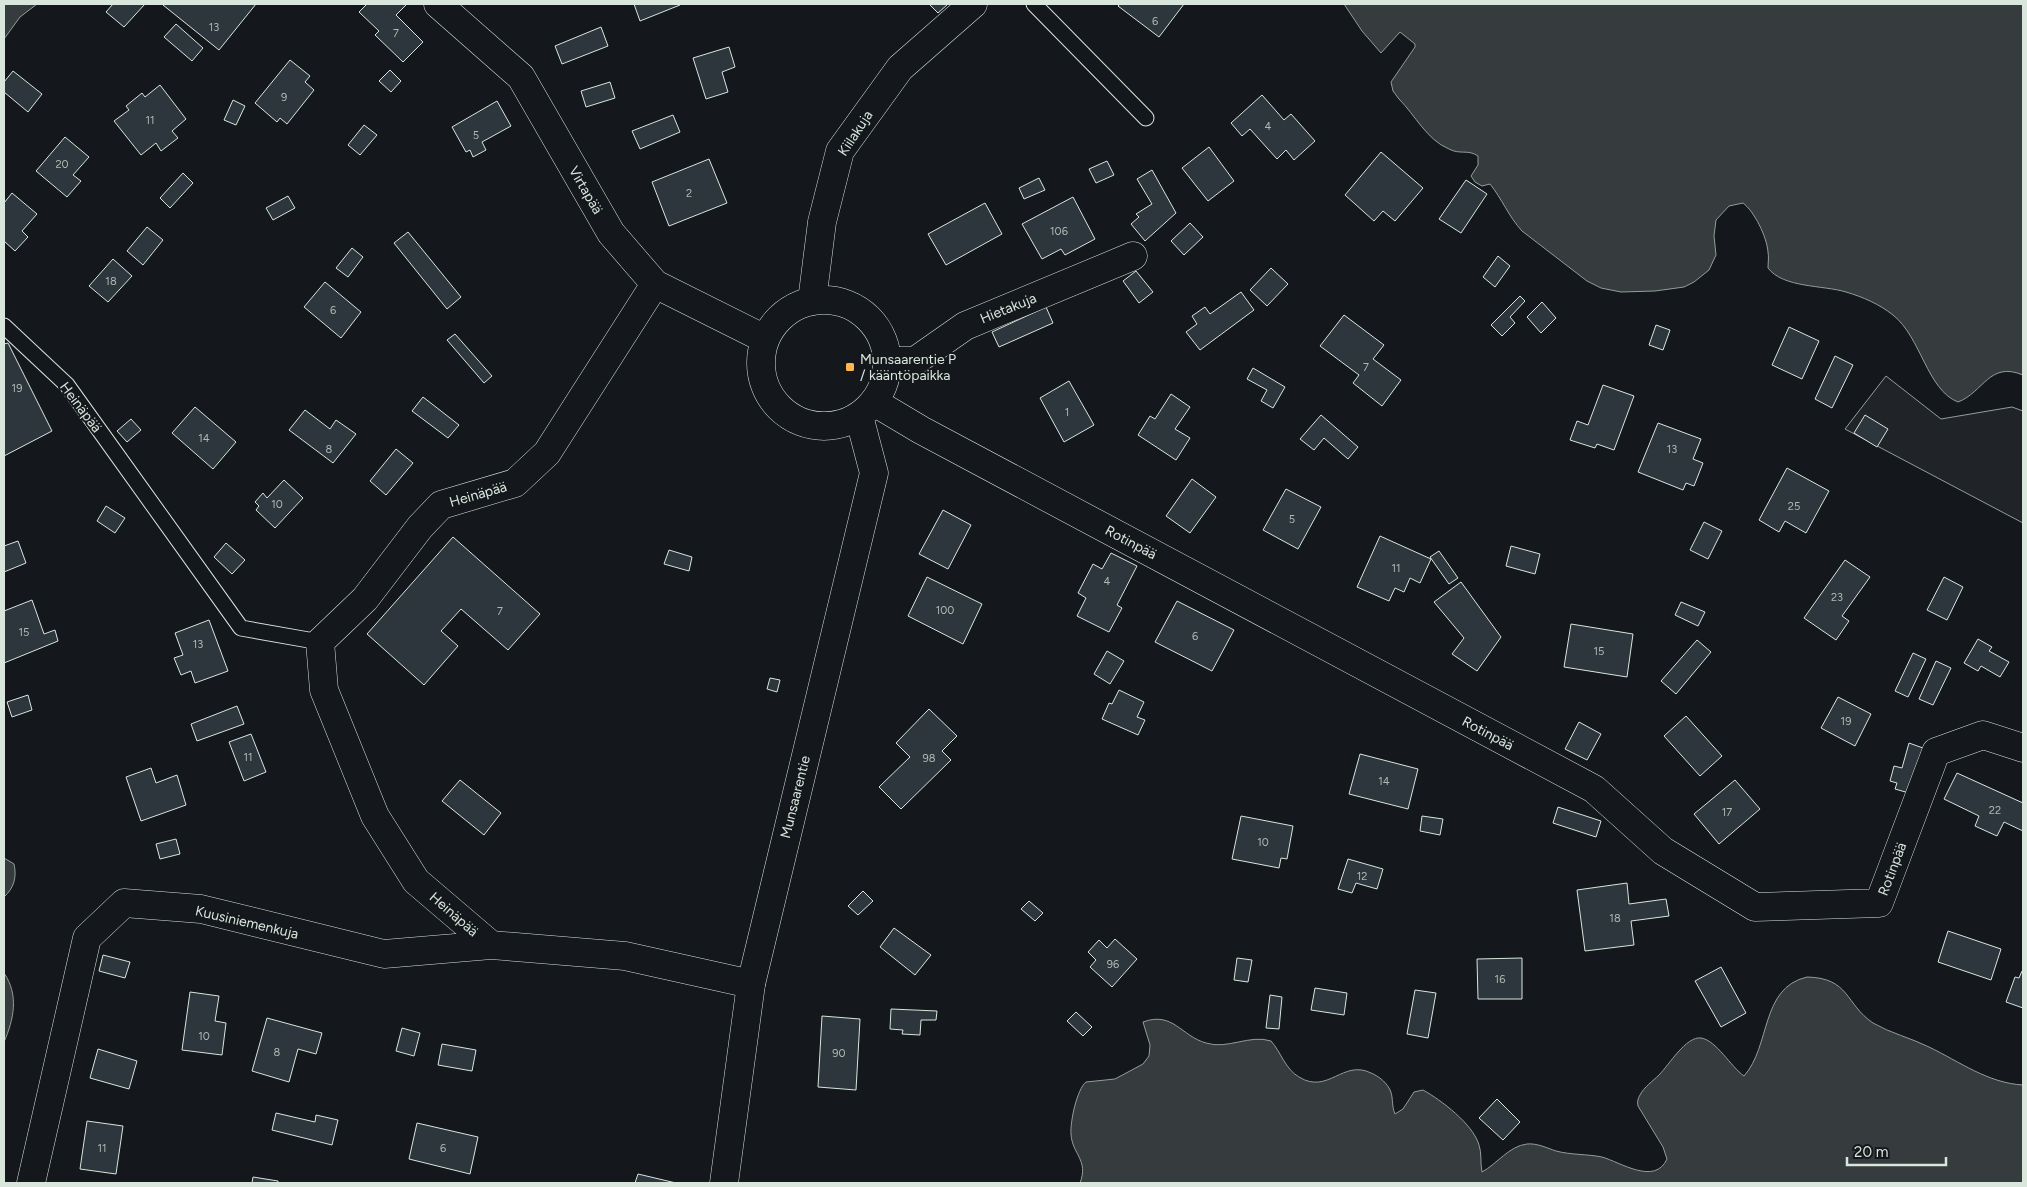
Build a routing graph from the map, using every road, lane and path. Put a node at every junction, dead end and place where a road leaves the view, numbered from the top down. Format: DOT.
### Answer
graph roads {
  1 [pos="438,4"];
  2 [pos="973,4"];
  3 [pos="1034,4"];
  4 [pos="1146,118"];
  5 [pos="1133,256"];
  6 [pos="655,284"];
  7 [pos="812,301"];
  8 [pos="4,326"];
  9 [pos="765,339"];
  10 [pos="887,361"];
  11 [pos="867,409"];
  12 [pos="320,642"];
  13 [pos="2023,748"];
  14 [pos="491,946"];
  15 [pos="751,984"];
  16 [pos="32,1183"];
  17 [pos="724,1183"];
  1 -- 6 [label="street, Virtapää"];
  2 -- 7 [label="street, Kiilakuja"];
  3 -- 4 [label="lane"];
  5 -- 10 [label="street, Hietakuja"];
  6 -- 9 [label="street, Virtapää"];
  6 -- 12 [label="street, Heinäpää"];
  7 -- 9 [label="street"];
  7 -- 10 [label="street"];
  8 -- 12 [label="lane, Heinäpää"];
  9 -- 11 [label="street"];
  10 -- 11 [label="street"];
  11 -- 13 [label="street, Rotinpää"];
  11 -- 15 [label="street, Munsaarentie"];
  12 -- 14 [label="street, Heinäpää"];
  14 -- 15 [label="street, Heinäpää"];
  14 -- 16 [label="street, Kuusiniemenkuja"];
  15 -- 17 [label="street, Munsaarentie"];
}
